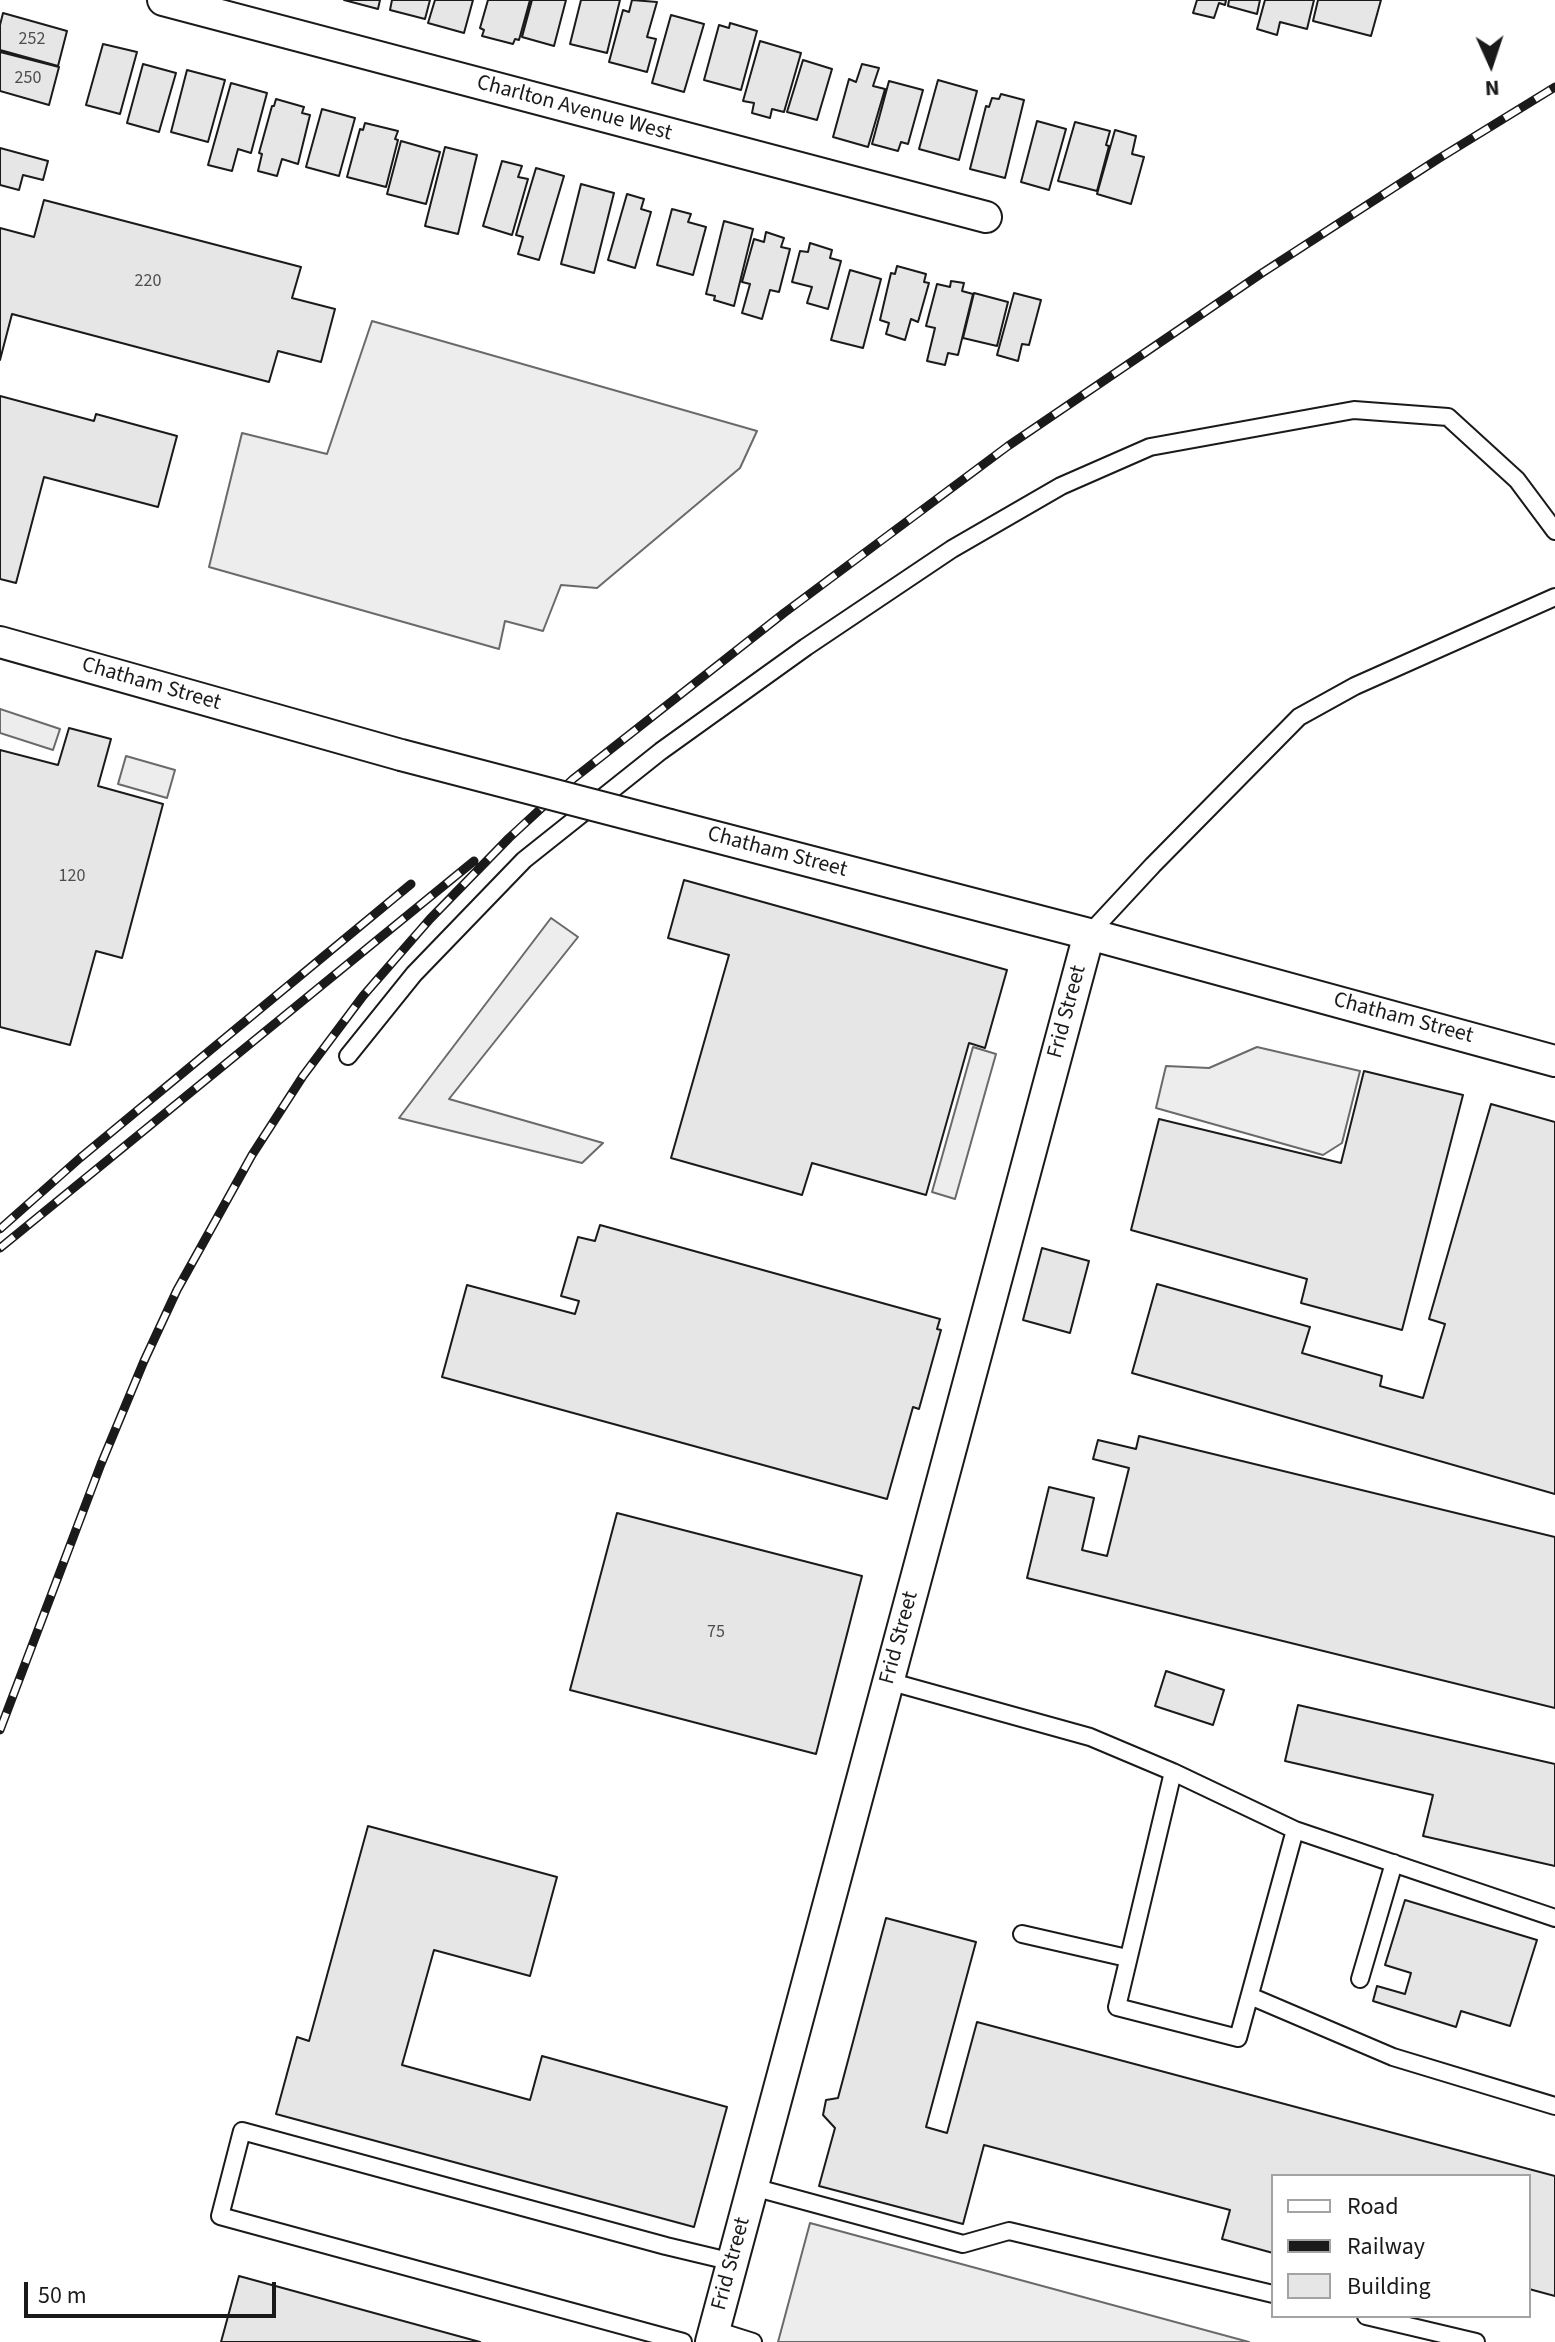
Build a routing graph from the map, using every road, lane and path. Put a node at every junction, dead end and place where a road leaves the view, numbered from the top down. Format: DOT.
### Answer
graph roads {
  1 [pos="163,0"];
  2 [pos="986,217"];
  3 [pos="1555,531"];
  4 [pos="1555,597"];
  5 [pos="0,642"];
  6 [pos="1089,934"];
  7 [pos="348,1056"];
  8 [pos="1555,1061"];
  9 [pos="888,1681"];
  10 [pos="1173,1772"];
  11 [pos="1295,1830"];
  12 [pos="1394,1863"];
  13 [pos="1555,1918"];
  14 [pos="1022,1934"];
  15 [pos="1127,1958"];
  16 [pos="1360,1979"];
  17 [pos="1250,1996"];
  18 [pos="1555,2106"];
  19 [pos="753,2187"];
  20 [pos="733,2262"];
  21 [pos="1271,2294"];
  22 [pos="1374,2318"];
  23 [pos="713,2336"];
  24 [pos="683,2342"];
  25 [pos="753,2342"];
  26 [pos="1476,2342"];
  1 -- 2 [label="street, Charlton Avenue West"];
  3 -- 7 [label="lane"];
  4 -- 6 [label="lane"];
  5 -- 6 [label="street, Chatham Street, bridge"];
  6 -- 8 [label="street, Chatham Street"];
  6 -- 9 [label="street, Frid Street"];
  9 -- 10 [label="lane"];
  9 -- 19 [label="street, Frid Street"];
  10 -- 11 [label="lane"];
  10 -- 15 [label="lane"];
  11 -- 12 [label="lane"];
  11 -- 17 [label="lane"];
  12 -- 13 [label="lane"];
  12 -- 16 [label="lane"];
  14 -- 15 [label="lane"];
  15 -- 17 [label="lane"];
  17 -- 18 [label="lane"];
  19 -- 20 [label="street, Frid Street"];
  19 -- 21 [label="lane"];
  20 -- 23 [label="street, Frid Street"];
  20 -- 24 [label="lane"];
  22 -- 26 [label="lane"];
  23 -- 25 [label="lane"];
}
